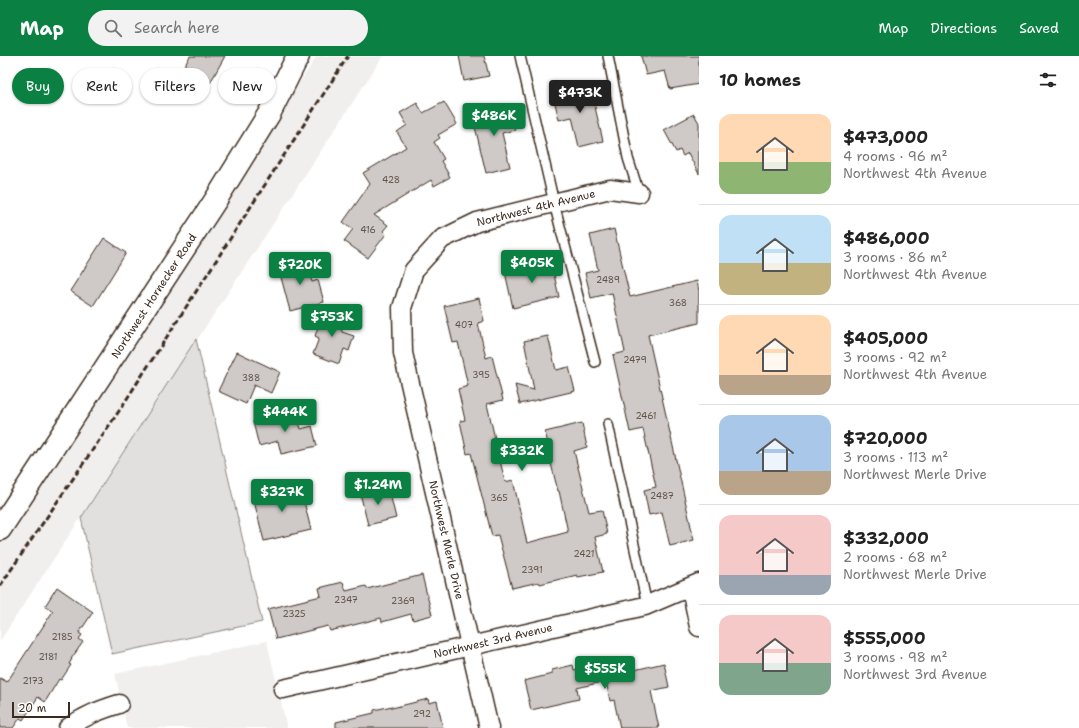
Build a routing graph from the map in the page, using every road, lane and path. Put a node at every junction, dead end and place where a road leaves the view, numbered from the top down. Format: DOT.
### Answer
graph roads {
  1 [pos="298,56"];
  2 [pos="520,56"];
  3 [pos="608,56"];
  4 [pos="639,193"];
  5 [pos="554,203"];
  6 [pos="410,281"];
  7 [pos="595,362"];
  8 [pos="608,424"];
  9 [pos="0,529"];
  10 [pos="695,586"];
  11 [pos="647,605"];
  12 [pos="699,628"];
  13 [pos="470,646"];
  14 [pos="283,689"];
  15 [pos="119,704"];
  16 [pos="68,728"];
  17 [pos="489,728"];
  1 -- 9 [label="street, Northwest Hornecker Road"];
  2 -- 5 [label="lane"];
  3 -- 4 [label="lane"];
  4 -- 5 [label="street, Northwest 4th Avenue"];
  5 -- 6 [label="street, Northwest 4th Avenue"];
  5 -- 7 [label="lane"];
  6 -- 13 [label="street, Northwest Merle Drive"];
  8 -- 11 [label="lane"];
  10 -- 11 [label="street, Northwest 3rd Avenue"];
  10 -- 12 [label="street"];
  11 -- 13 [label="street, Northwest 3rd Avenue"];
  13 -- 14 [label="street, Northwest 3rd Avenue"];
  13 -- 17 [label="street, Northwest Merle Drive"];
  15 -- 16 [label="street"];
}
